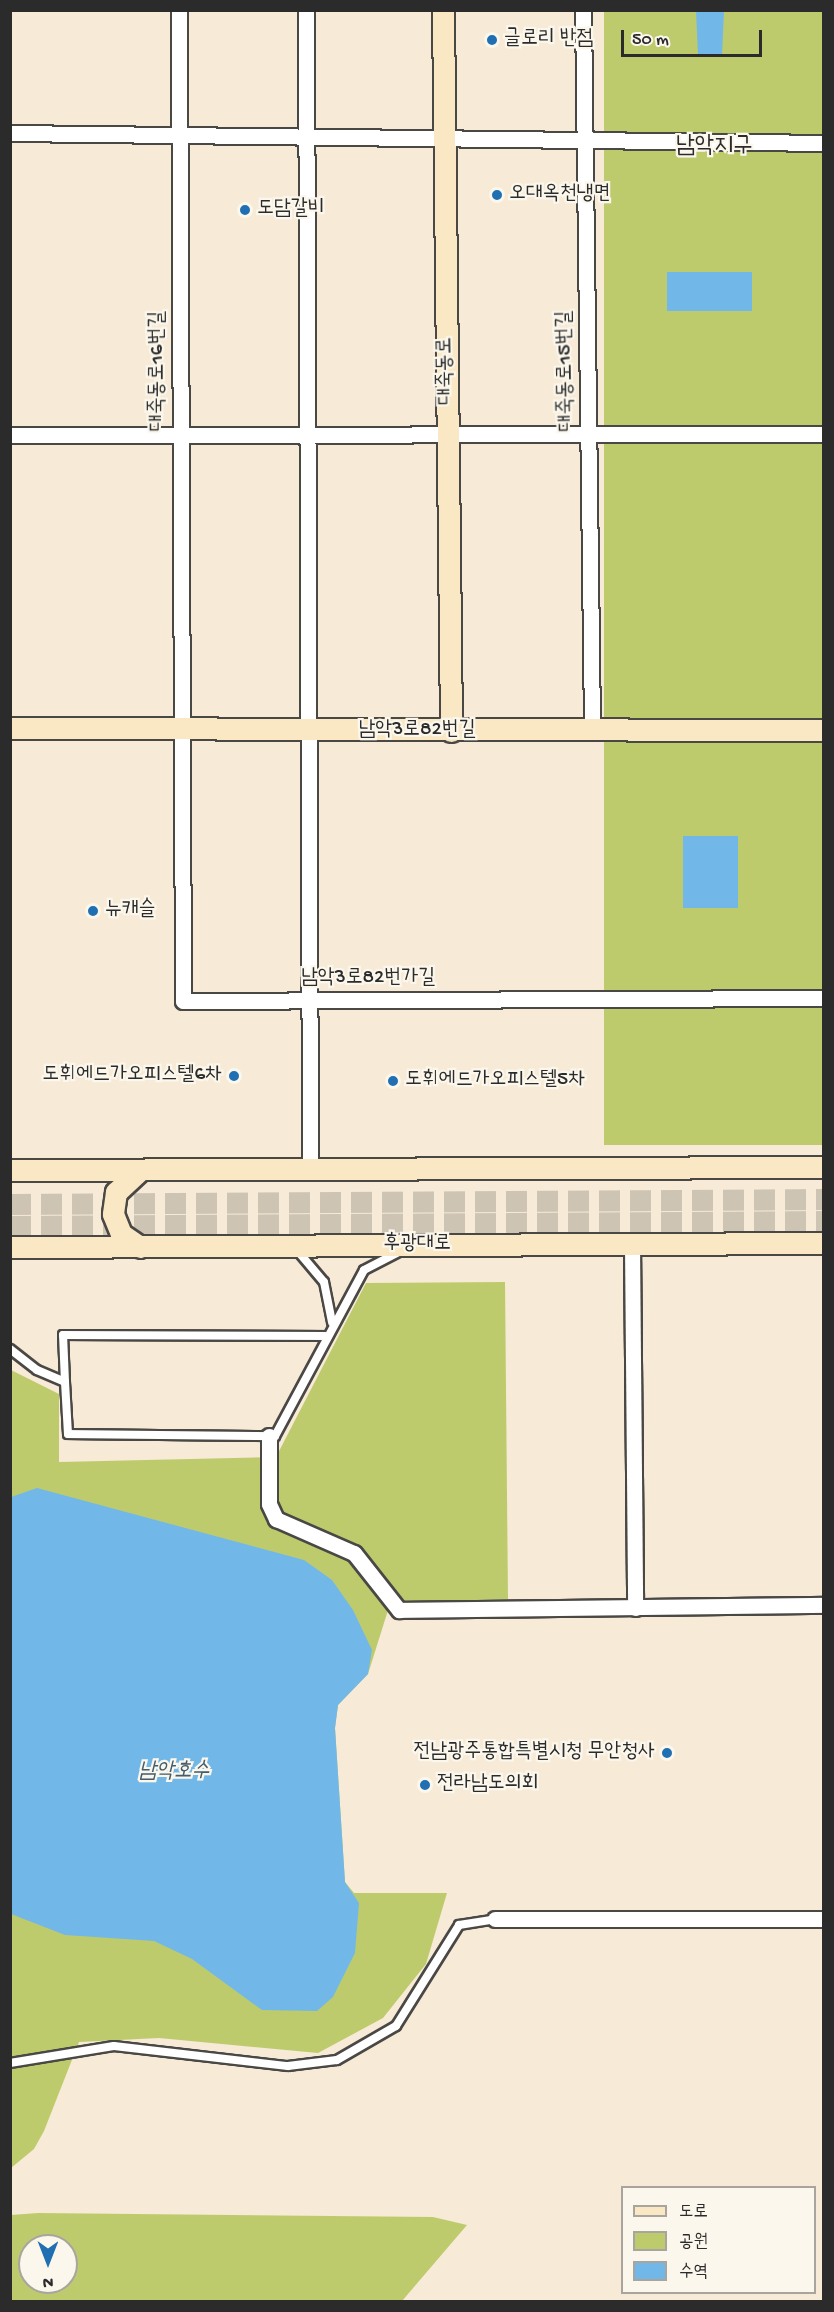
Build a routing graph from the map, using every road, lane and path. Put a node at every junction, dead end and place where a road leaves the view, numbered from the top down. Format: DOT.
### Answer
graph roads {
  1 [pos="179,10"];
  2 [pos="306,10"];
  3 [pos="443,10"];
  4 [pos="583,10"];
  5 [pos="10,133"];
  6 [pos="179,136"];
  7 [pos="305,138"];
  8 [pos="445,141"];
  9 [pos="585,142"];
  10 [pos="824,142"];
  11 [pos="448,434"];
  12 [pos="589,434"];
  13 [pos="824,434"];
  14 [pos="10,435"];
  15 [pos="180,435"];
  16 [pos="305,435"];
  17 [pos="10,728"];
  18 [pos="592,730"];
  19 [pos="824,730"];
  20 [pos="181,731"];
  21 [pos="308,731"];
  22 [pos="451,731"];
  23 [pos="824,998"];
  24 [pos="311,1000"];
  25 [pos="824,1167"];
  26 [pos="310,1169"];
  27 [pos="10,1170"];
  28 [pos="140,1170"];
  29 [pos="824,1243"];
  30 [pos="632,1244"];
  31 [pos="413,1245"];
  32 [pos="293,1246"];
  33 [pos="10,1247"];
  34 [pos="140,1247"];
  35 [pos="332,1322"];
  36 [pos="325,1336"];
  37 [pos="10,1349"];
  38 [pos="66,1382"];
  39 [pos="269,1436"];
  40 [pos="824,1605"];
  41 [pos="635,1608"];
  42 [pos="495,1919"];
  43 [pos="824,1919"];
  44 [pos="10,2063"];
  1 -- 6 [label="street, 대죽동로16번길"];
  2 -- 7 [label="street"];
  3 -- 8 [label="street, 대죽동로"];
  4 -- 9 [label="street, 대죽동로15번길"];
  5 -- 6 [label="street"];
  6 -- 7 [label="street"];
  6 -- 15 [label="street, 대죽동로16번길"];
  7 -- 8 [label="street"];
  7 -- 16 [label="street"];
  8 -- 9 [label="street"];
  8 -- 11 [label="street, 대죽동로"];
  9 -- 10 [label="street"];
  9 -- 12 [label="street, 대죽동로15번길"];
  11 -- 12 [label="street"];
  11 -- 16 [label="street"];
  11 -- 22 [label="street, 대죽동로"];
  12 -- 13 [label="street"];
  12 -- 18 [label="street, 대죽동로15번길"];
  14 -- 15 [label="street"];
  15 -- 16 [label="street"];
  15 -- 20 [label="street, 대죽동로16번길"];
  16 -- 21 [label="street"];
  17 -- 20 [label="street, 남악3로82번길"];
  18 -- 19 [label="street, 남악3로82번길"];
  18 -- 22 [label="street, 남악3로82번길"];
  20 -- 21 [label="street, 남악3로82번길"];
  20 -- 24 [label="street, 남악3로82번가길"];
  21 -- 22 [label="street, 남악3로82번길"];
  21 -- 24 [label="street"];
  23 -- 24 [label="street, 남악3로82번가길"];
  24 -- 26 [label="street"];
  25 -- 26 [label="street"];
  26 -- 28 [label="street"];
  27 -- 28 [label="street"];
  28 -- 34 [label="street"];
  29 -- 30 [label="street, 후광대로"];
  30 -- 31 [label="street, 후광대로"];
  30 -- 41 [label="street"];
  31 -- 32 [label="street, 후광대로"];
  31 -- 35 [label="lane"];
  32 -- 34 [label="street, 후광대로"];
  32 -- 35 [label="lane"];
  33 -- 34 [label="street, 후광대로"];
  35 -- 36 [label="lane"];
  36 -- 38 [label="lane"];
  36 -- 39 [label="lane"];
  37 -- 38 [label="lane"];
  38 -- 39 [label="lane"];
  39 -- 41 [label="street"];
  40 -- 41 [label="street"];
  42 -- 43 [label="street"];
  42 -- 44 [label="lane"];
}
